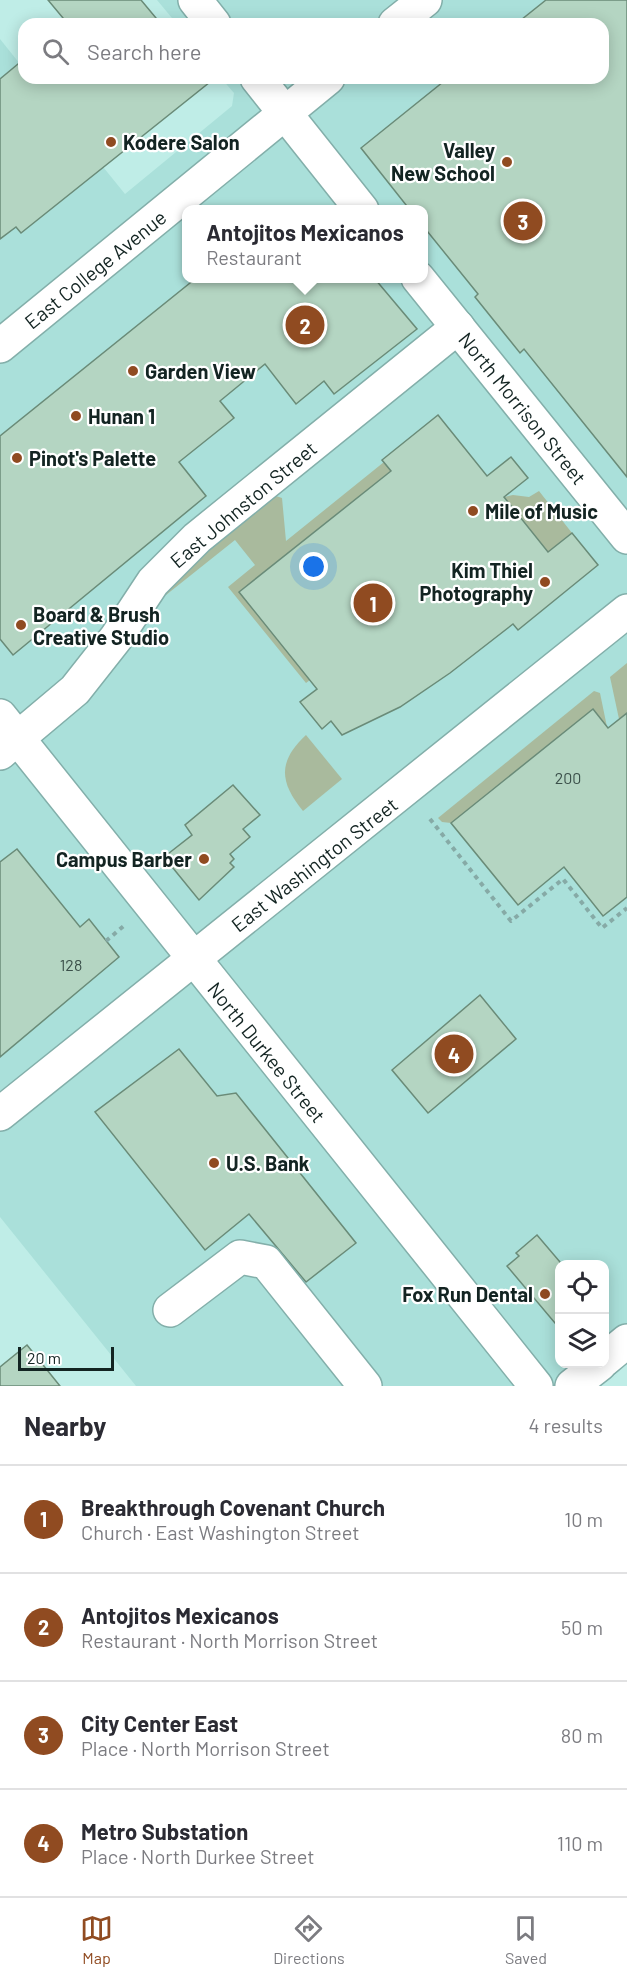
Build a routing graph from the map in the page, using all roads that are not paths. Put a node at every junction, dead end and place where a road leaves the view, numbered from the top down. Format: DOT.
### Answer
graph roads {
  1 [pos="195,0"];
  2 [pos="425,0"];
  3 [pos="209,18"];
  4 [pos="402,18"];
  5 [pos="262,84"];
  6 [pos="321,84"];
  7 [pos="286,113"];
  8 [pos="358,205"];
  9 [pos="421,283"];
  10 [pos="458,327"];
  11 [pos="0,346"];
  12 [pos="627,537"];
  13 [pos="627,611"];
  14 [pos="6,736"];
  15 [pos="193,960"];
  16 [pos="0,1114"];
  17 [pos="170,1310"];
  18 [pos="627,1341"];
  19 [pos="609,1356"];
  20 [pos="595,1368"];
  21 [pos="365,1386"];
  22 [pos="536,1386"];
  23 [pos="572,1386"];
  1 -- 3 [label="street"];
  2 -- 4 [label="street"];
  5 -- 7 [label="street"];
  6 -- 7 [label="street, East College Avenue"];
  7 -- 8 [label="street"];
  7 -- 11 [label="street, East College Avenue"];
  9 -- 10 [label="street, North Morrison Street"];
  10 -- 12 [label="street, North Morrison Street"];
  10 -- 14 [label="street, East Johnston Street"];
  13 -- 15 [label="street, East Washington Street"];
  14 -- 15 [label="street, North Durkee Street"];
  15 -- 16 [label="street, East Washington Street"];
  15 -- 22 [label="street, North Durkee Street"];
  17 -- 21 [label="street"];
  18 -- 19 [label="street"];
  20 -- 23 [label="street"];
}
